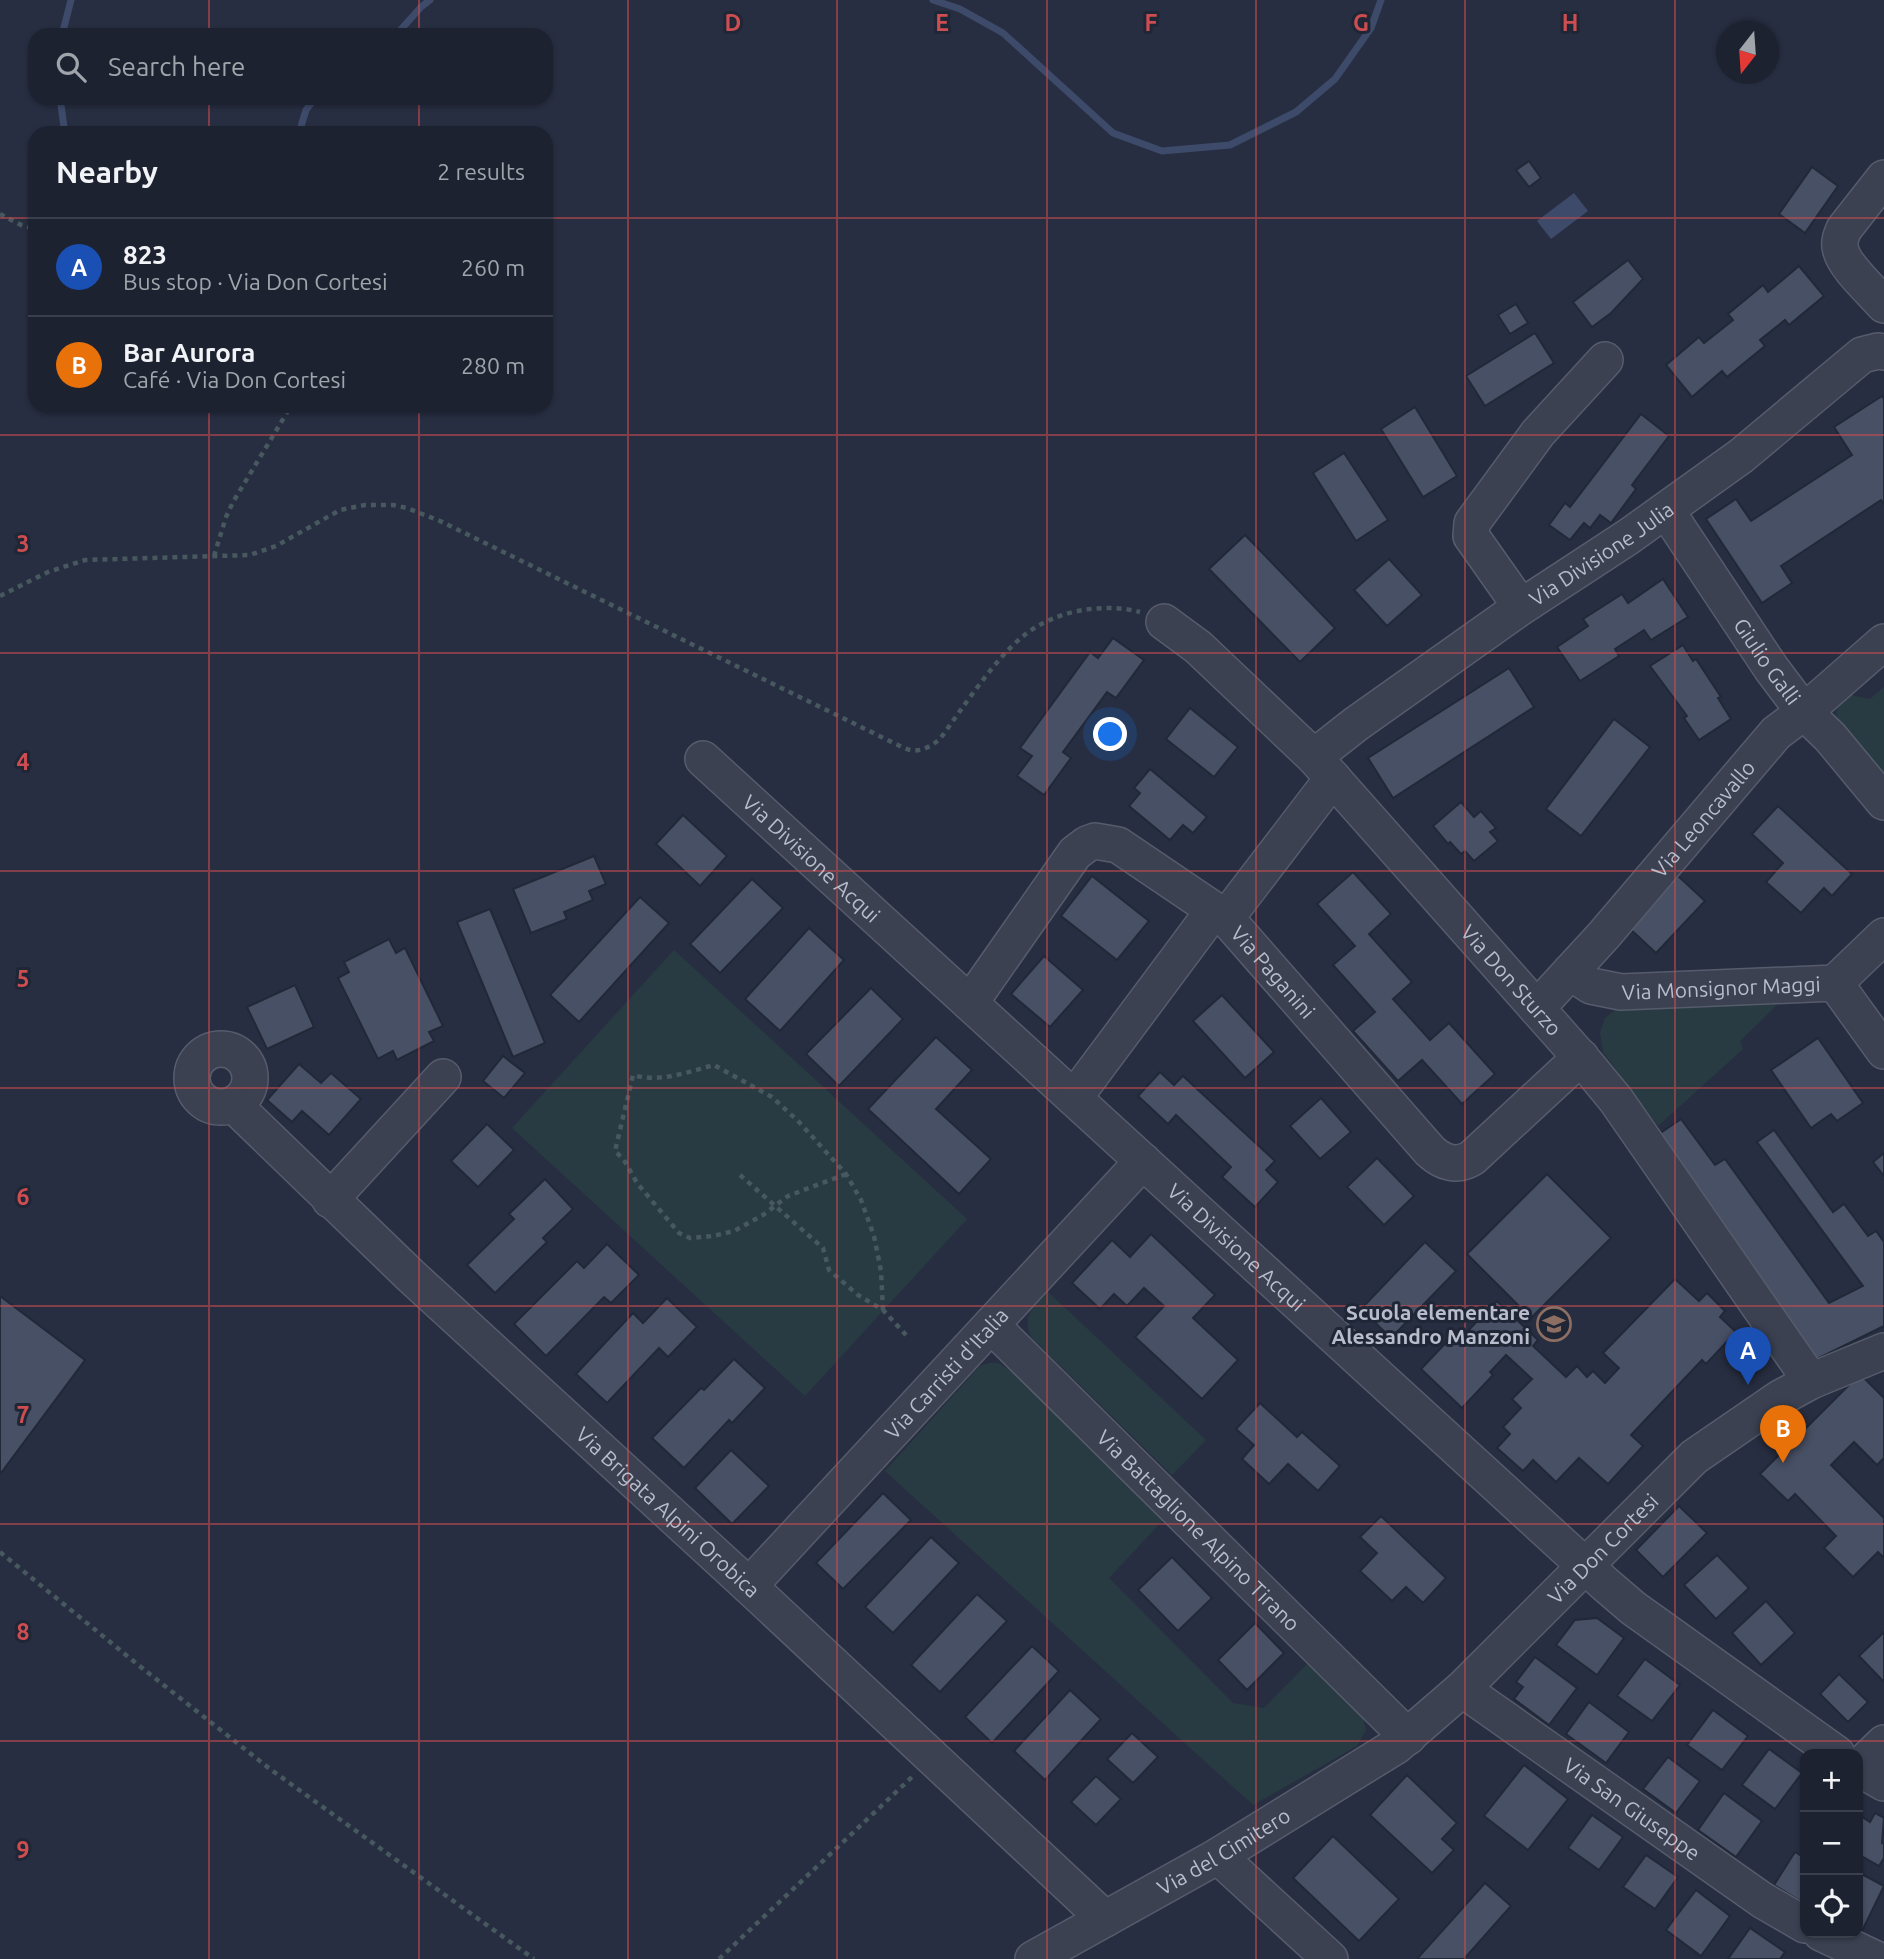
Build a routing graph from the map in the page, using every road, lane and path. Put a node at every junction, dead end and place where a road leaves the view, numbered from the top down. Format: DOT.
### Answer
graph roads {
  1 [pos="1884,178"];
  2 [pos="0,214"];
  3 [pos="28,227"];
  4 [pos="1884,305"];
  5 [pos="1884,352"];
  6 [pos="1605,360"];
  7 [pos="287,413"];
  8 [pos="1666,510"];
  9 [pos="214,556"];
  10 [pos="0,596"];
  11 [pos="1521,607"];
  12 [pos="1164,622"];
  13 [pos="1884,642"];
  14 [pos="1804,712"];
  15 [pos="703,759"];
  16 [pos="1323,768"];
  17 [pos="1884,802"];
  18 [pos="1220,914"];
  19 [pos="1884,936"];
  20 [pos="1570,972"];
  21 [pos="1835,983"];
  22 [pos="970,1003"];
  23 [pos="1537,1008"];
  24 [pos="1884,1051"];
  25 [pos="1581,1057"];
  26 [pos="443,1077"];
  27 [pos="1074,1098"];
  28 [pos="234,1105"];
  29 [pos="1143,1161"];
  30 [pos="846,1174"];
  31 [pos="740,1175"];
  32 [pos="330,1200"];
  33 [pos="776,1206"];
  34 [pos="883,1310"];
  35 [pos="991,1325"];
  36 [pos="906,1335"];
  37 [pos="1884,1353"];
  38 [pos="1811,1381"];
  39 [pos="0,1552"];
  40 [pos="1585,1565"];
  41 [pos="749,1586"];
  42 [pos="1462,1689"];
  43 [pos="1408,1737"];
  44 [pos="1884,1743"];
  45 [pos="1830,1749"];
  46 [pos="933,1758"];
  47 [pos="1863,1763"];
  48 [pos="1863,1771"];
  49 [pos="1884,1783"];
  50 [pos="1218,1856"];
  51 [pos="1104,1919"];
  52 [pos="1800,1922"];
  53 [pos="1832,1938"];
  54 [pos="534,1959"];
  55 [pos="719,1959"];
  56 [pos="1033,1959"];
  57 [pos="1330,1959"];
  58 [pos="1876,1959"];
  1 -- 4 [label="street"];
  2 -- 3 [label="path"];
  5 -- 8 [label="street, Via Divisione Julia"];
  6 -- 11 [label="street"];
  7 -- 9 [label="path"];
  8 -- 11 [label="street, Via Divisione Julia"];
  8 -- 14 [label="street, Giulio Galli"];
  9 -- 10 [label="path"];
  9 -- 12 [label="path"];
  11 -- 16 [label="street, Via Divisione Julia"];
  12 -- 16 [label="street, Via Don Sturzo"];
  13 -- 14 [label="street, Via Leoncavallo"];
  14 -- 17 [label="street, Giulio Galli"];
  14 -- 20 [label="street, Via Leoncavallo"];
  15 -- 22 [label="street, Via Divisione Acqui"];
  16 -- 18 [label="street, Via Divisione Julia"];
  16 -- 23 [label="street, Via Don Sturzo"];
  18 -- 22 [label="street, Via Paganini"];
  18 -- 25 [label="street, Via Paganini"];
  18 -- 27 [label="street"];
  19 -- 21 [label="street"];
  20 -- 21 [label="street, Via Monsignor Maggi"];
  20 -- 23 [label="street, Via Leoncavallo"];
  21 -- 24 [label="street, Via Monsignor Maggi"];
  22 -- 27 [label="street, Via Divisione Acqui"];
  23 -- 25 [label="street, Via Don Sturzo"];
  25 -- 38 [label="street, Via Don Sturzo"];
  26 -- 32 [label="street"];
  27 -- 29 [label="street, Via Divisione Acqui"];
  28 -- 32 [label="street, Via Brigata Alpini Orobica"];
  29 -- 35 [label="street, Via Carristi d'Italia"];
  29 -- 40 [label="street, Via Divisione Acqui"];
  30 -- 33 [label="path"];
  30 -- 33 [label="path"];
  30 -- 34 [label="path"];
  31 -- 33 [label="path"];
  32 -- 41 [label="street, Via Brigata Alpini Orobica"];
  33 -- 34 [label="path"];
  34 -- 36 [label="path"];
  35 -- 41 [label="street, Via Carristi d'Italia"];
  35 -- 43 [label="street, Via Battaglione Alpino Tirano"];
  37 -- 38 [label="street, Via Don Cortesi"];
  38 -- 40 [label="street, Via Don Cortesi"];
  39 -- 54 [label="path"];
  40 -- 42 [label="street, Via Don Cortesi"];
  40 -- 45 [label="street, Via Divisione Acqui"];
  41 -- 46 [label="street, Via Brigata Alpini Orobica"];
  42 -- 43 [label="street, Via Don Cortesi"];
  42 -- 52 [label="street, Via San Giuseppe"];
  43 -- 50 [label="street, Via del Cimitero"];
  44 -- 47 [label="street"];
  46 -- 51 [label="street, Via Brigata Alpini Orobica"];
  46 -- 55 [label="path"];
  48 -- 49 [label="street"];
  50 -- 51 [label="street, Via del Cimitero"];
  50 -- 57 [label="street"];
  51 -- 56 [label="street, Via del Cimitero"];
  53 -- 58 [label="street"];
}
